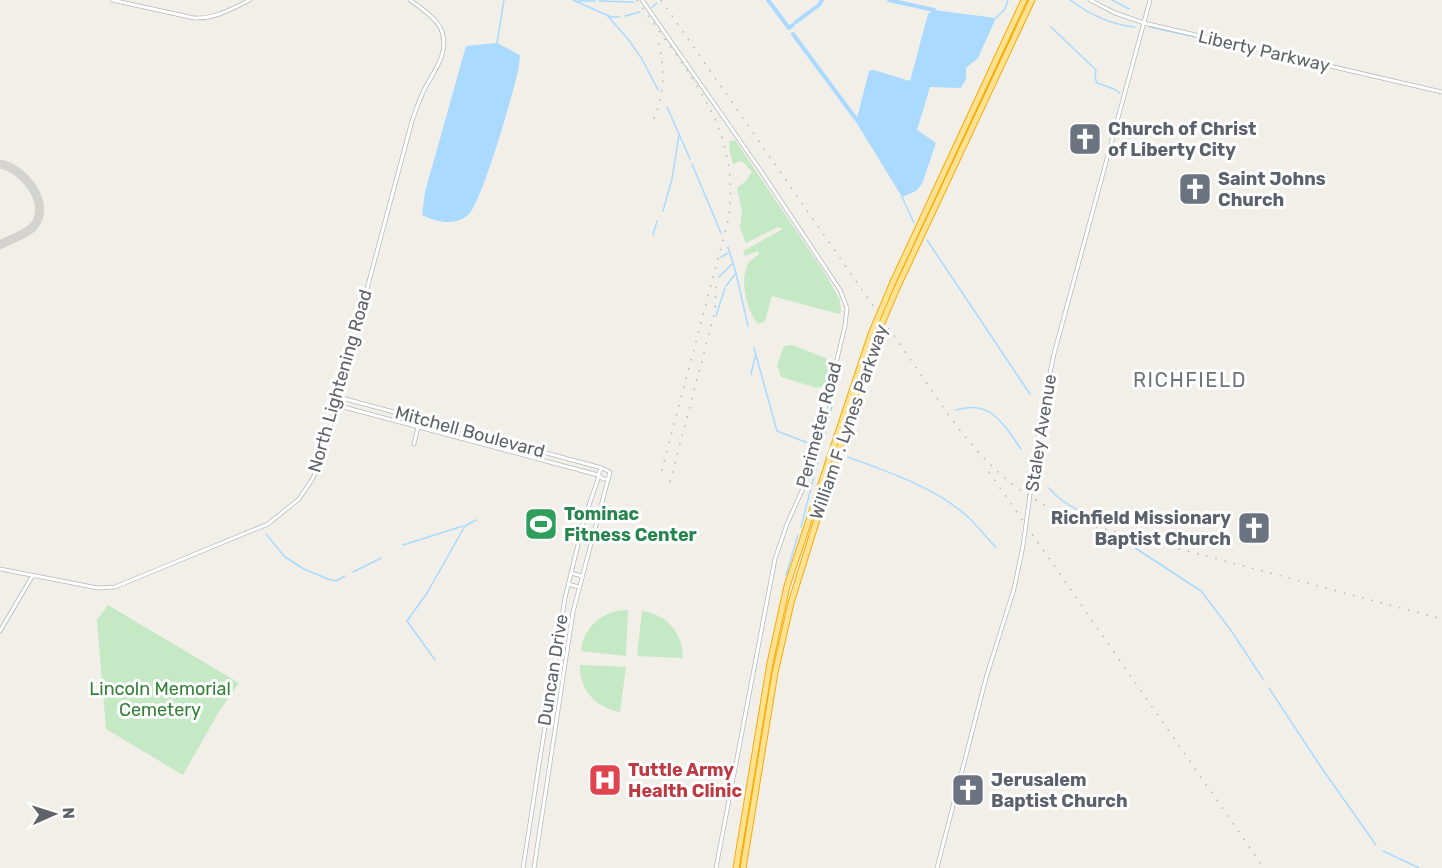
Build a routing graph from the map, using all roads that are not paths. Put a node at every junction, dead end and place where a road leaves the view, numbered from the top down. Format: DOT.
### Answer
graph roads {
  1 [pos="112,0"];
  2 [pos="249,0"];
  3 [pos="410,0"];
  4 [pos="642,0"];
  5 [pos="1024,0"];
  6 [pos="1032,0"];
  7 [pos="1090,0"];
  8 [pos="1150,0"];
  9 [pos="1144,23"];
  10 [pos="1442,92"];
  11 [pos="338,397"];
  12 [pos="336,405"];
  13 [pos="369,405"];
  14 [pos="367,412"];
  15 [pos="418,427"];
  16 [pos="414,444"];
  17 [pos="602,468"];
  18 [pos="591,473"];
  19 [pos="599,475"];
  20 [pos="608,478"];
  21 [pos="595,484"];
  22 [pos="0,568"];
  23 [pos="571,573"];
  24 [pos="33,576"];
  25 [pos="582,576"];
  26 [pos="568,584"];
  27 [pos="579,587"];
  28 [pos="0,631"];
  29 [pos="523,868"];
  30 [pos="534,868"];
  31 [pos="716,868"];
  32 [pos="736,868"];
  33 [pos="743,868"];
  34 [pos="937,868"];
  1 -- 2 [label="street"];
  3 -- 11 [label="street, North Lightening Road"];
  4 -- 31 [label="street, Perimeter Road"];
  5 -- 32 [label="highway, William F. Lynes Parkway, bridge"];
  6 -- 33 [label="highway, William F. Lynes Parkway, bridge"];
  7 -- 9 [label="street, Liberty Parkway"];
  8 -- 9 [label="street, Staley Avenue"];
  9 -- 10 [label="street, Liberty Parkway"];
  9 -- 34 [label="street, Staley Avenue, bridge"];
  11 -- 12 [label="street, North Lightening Road"];
  11 -- 13 [label="street, Mitchell Boulevard"];
  12 -- 14 [label="street, Mitchell Boulevard"];
  12 -- 24 [label="street, North Lightening Road"];
  13 -- 14 [label="street"];
  13 -- 17 [label="street, Mitchell Boulevard"];
  14 -- 15 [label="street, Mitchell Boulevard"];
  15 -- 16 [label="street"];
  15 -- 18 [label="street, Mitchell Boulevard"];
  17 -- 19 [label="street, Duncan Drive"];
  17 -- 20 [label="street"];
  18 -- 19 [label="street, Mitchell Boulevard"];
  18 -- 21 [label="street"];
  19 -- 20 [label="street, Mitchell Boulevard"];
  19 -- 21 [label="street, Duncan Drive"];
  20 -- 25 [label="street, Duncan Drive"];
  21 -- 23 [label="street, Duncan Drive"];
  22 -- 24 [label="street, North Lightening Road"];
  23 -- 25 [label="street"];
  23 -- 26 [label="street, Duncan Drive"];
  24 -- 28 [label="street"];
  25 -- 27 [label="street, Duncan Drive"];
  26 -- 27 [label="street"];
  26 -- 29 [label="street, Duncan Drive"];
  27 -- 30 [label="street, Duncan Drive"];
}
